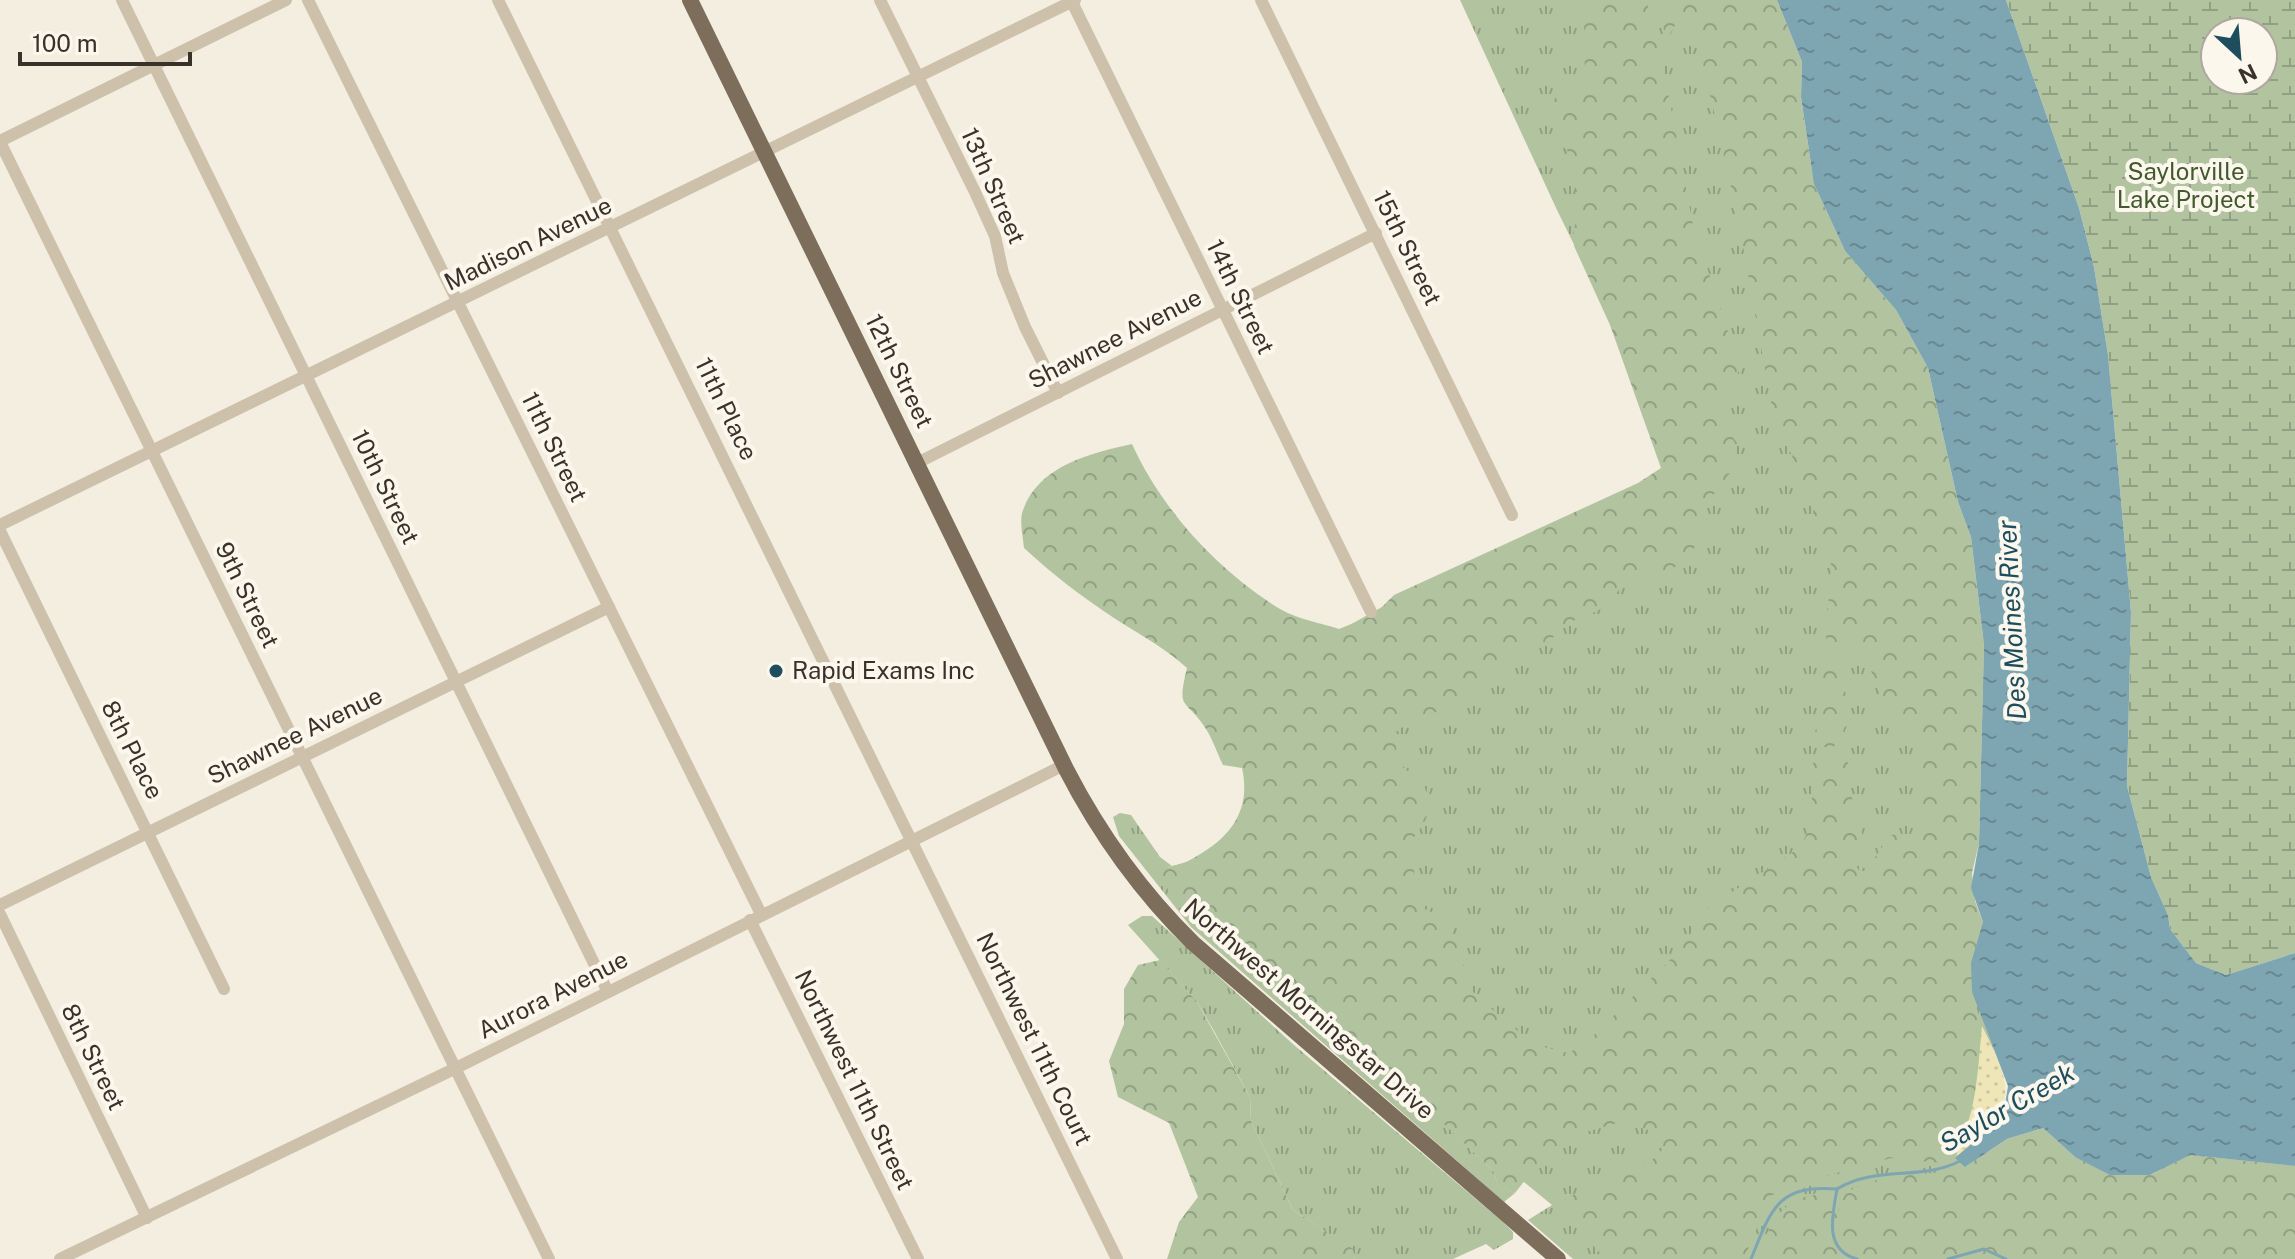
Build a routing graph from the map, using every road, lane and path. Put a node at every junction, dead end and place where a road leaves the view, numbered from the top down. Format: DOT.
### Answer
graph roads {
  1 [pos="122,0"];
  2 [pos="286,0"];
  3 [pos="308,0"];
  4 [pos="498,0"];
  5 [pos="690,0"];
  6 [pos="880,0"];
  7 [pos="1261,0"];
  8 [pos="1072,1"];
  9 [pos="154,65"];
  10 [pos="918,77"];
  11 [pos="0,141"];
  12 [pos="766,152"];
  13 [pos="613,227"];
  14 [pos="1376,233"];
  15 [pos="458,303"];
  16 [pos="1222,310"];
  17 [pos="307,377"];
  18 [pos="1058,393"];
  19 [pos="152,452"];
  20 [pos="917,463"];
  21 [pos="1512,515"];
  22 [pos="0,528"];
  23 [pos="609,607"];
  24 [pos="1371,612"];
  25 [pos="455,682"];
  26 [pos="302,757"];
  27 [pos="1064,765"];
  28 [pos="149,831"];
  29 [pos="910,839"];
  30 [pos="0,905"];
  31 [pos="0,914"];
  32 [pos="756,917"];
  33 [pos="224,989"];
  34 [pos="608,992"];
  35 [pos="454,1069"];
  36 [pos="147,1218"];
  37 [pos="60,1259"];
  38 [pos="549,1259"];
  39 [pos="918,1259"];
  40 [pos="1117,1259"];
  41 [pos="1558,1259"];
  1 -- 9 [label="street, 10th Street"];
  2 -- 9 [label="street"];
  3 -- 15 [label="street, 11th Street"];
  4 -- 13 [label="street, 11th Place"];
  5 -- 12 [label="main road, 12th Street"];
  6 -- 10 [label="street, 13th Street"];
  7 -- 14 [label="street, 15th Street"];
  8 -- 10 [label="street, Madison Avenue"];
  8 -- 16 [label="street, 14th Street"];
  9 -- 11 [label="street"];
  9 -- 17 [label="street, 10th Street"];
  10 -- 12 [label="street, Madison Avenue"];
  10 -- 18 [label="street, 13th Street"];
  11 -- 19 [label="street, 9th Street"];
  12 -- 13 [label="street, Madison Avenue"];
  12 -- 20 [label="main road, 12th Street"];
  13 -- 15 [label="street, Madison Avenue"];
  13 -- 29 [label="street, 11th Place"];
  14 -- 16 [label="street, Shawnee Avenue"];
  14 -- 21 [label="street, 15th Street"];
  15 -- 17 [label="street, Madison Avenue"];
  15 -- 23 [label="street, 11th Street"];
  16 -- 18 [label="street, Shawnee Avenue"];
  16 -- 24 [label="street, 14th Street"];
  17 -- 19 [label="street, Madison Avenue"];
  17 -- 25 [label="street, 10th Street"];
  18 -- 20 [label="street, Shawnee Avenue"];
  19 -- 22 [label="street, Madison Avenue"];
  19 -- 26 [label="street, 9th Street"];
  20 -- 27 [label="main road, 12th Street"];
  22 -- 28 [label="street, 8th Place"];
  23 -- 25 [label="street, Shawnee Avenue"];
  23 -- 32 [label="street, 11th Street"];
  25 -- 26 [label="street, Shawnee Avenue"];
  25 -- 34 [label="street, 10th Street"];
  26 -- 28 [label="street, Shawnee Avenue"];
  26 -- 35 [label="street, 9th Street"];
  27 -- 29 [label="street, Aurora Avenue"];
  27 -- 41 [label="main road, Northwest Morningstar Drive"];
  28 -- 30 [label="street, Shawnee Avenue"];
  28 -- 33 [label="street, 8th Place"];
  29 -- 32 [label="street, Aurora Avenue"];
  29 -- 40 [label="street, Northwest 11th Court"];
  31 -- 36 [label="street, 8th Street"];
  32 -- 34 [label="street, Aurora Avenue"];
  32 -- 39 [label="street, Northwest 11th Street"];
  34 -- 35 [label="street, Aurora Avenue"];
  35 -- 36 [label="street, Aurora Avenue"];
  35 -- 38 [label="street, 9th Street"];
  36 -- 37 [label="street, Aurora Avenue"];
}
